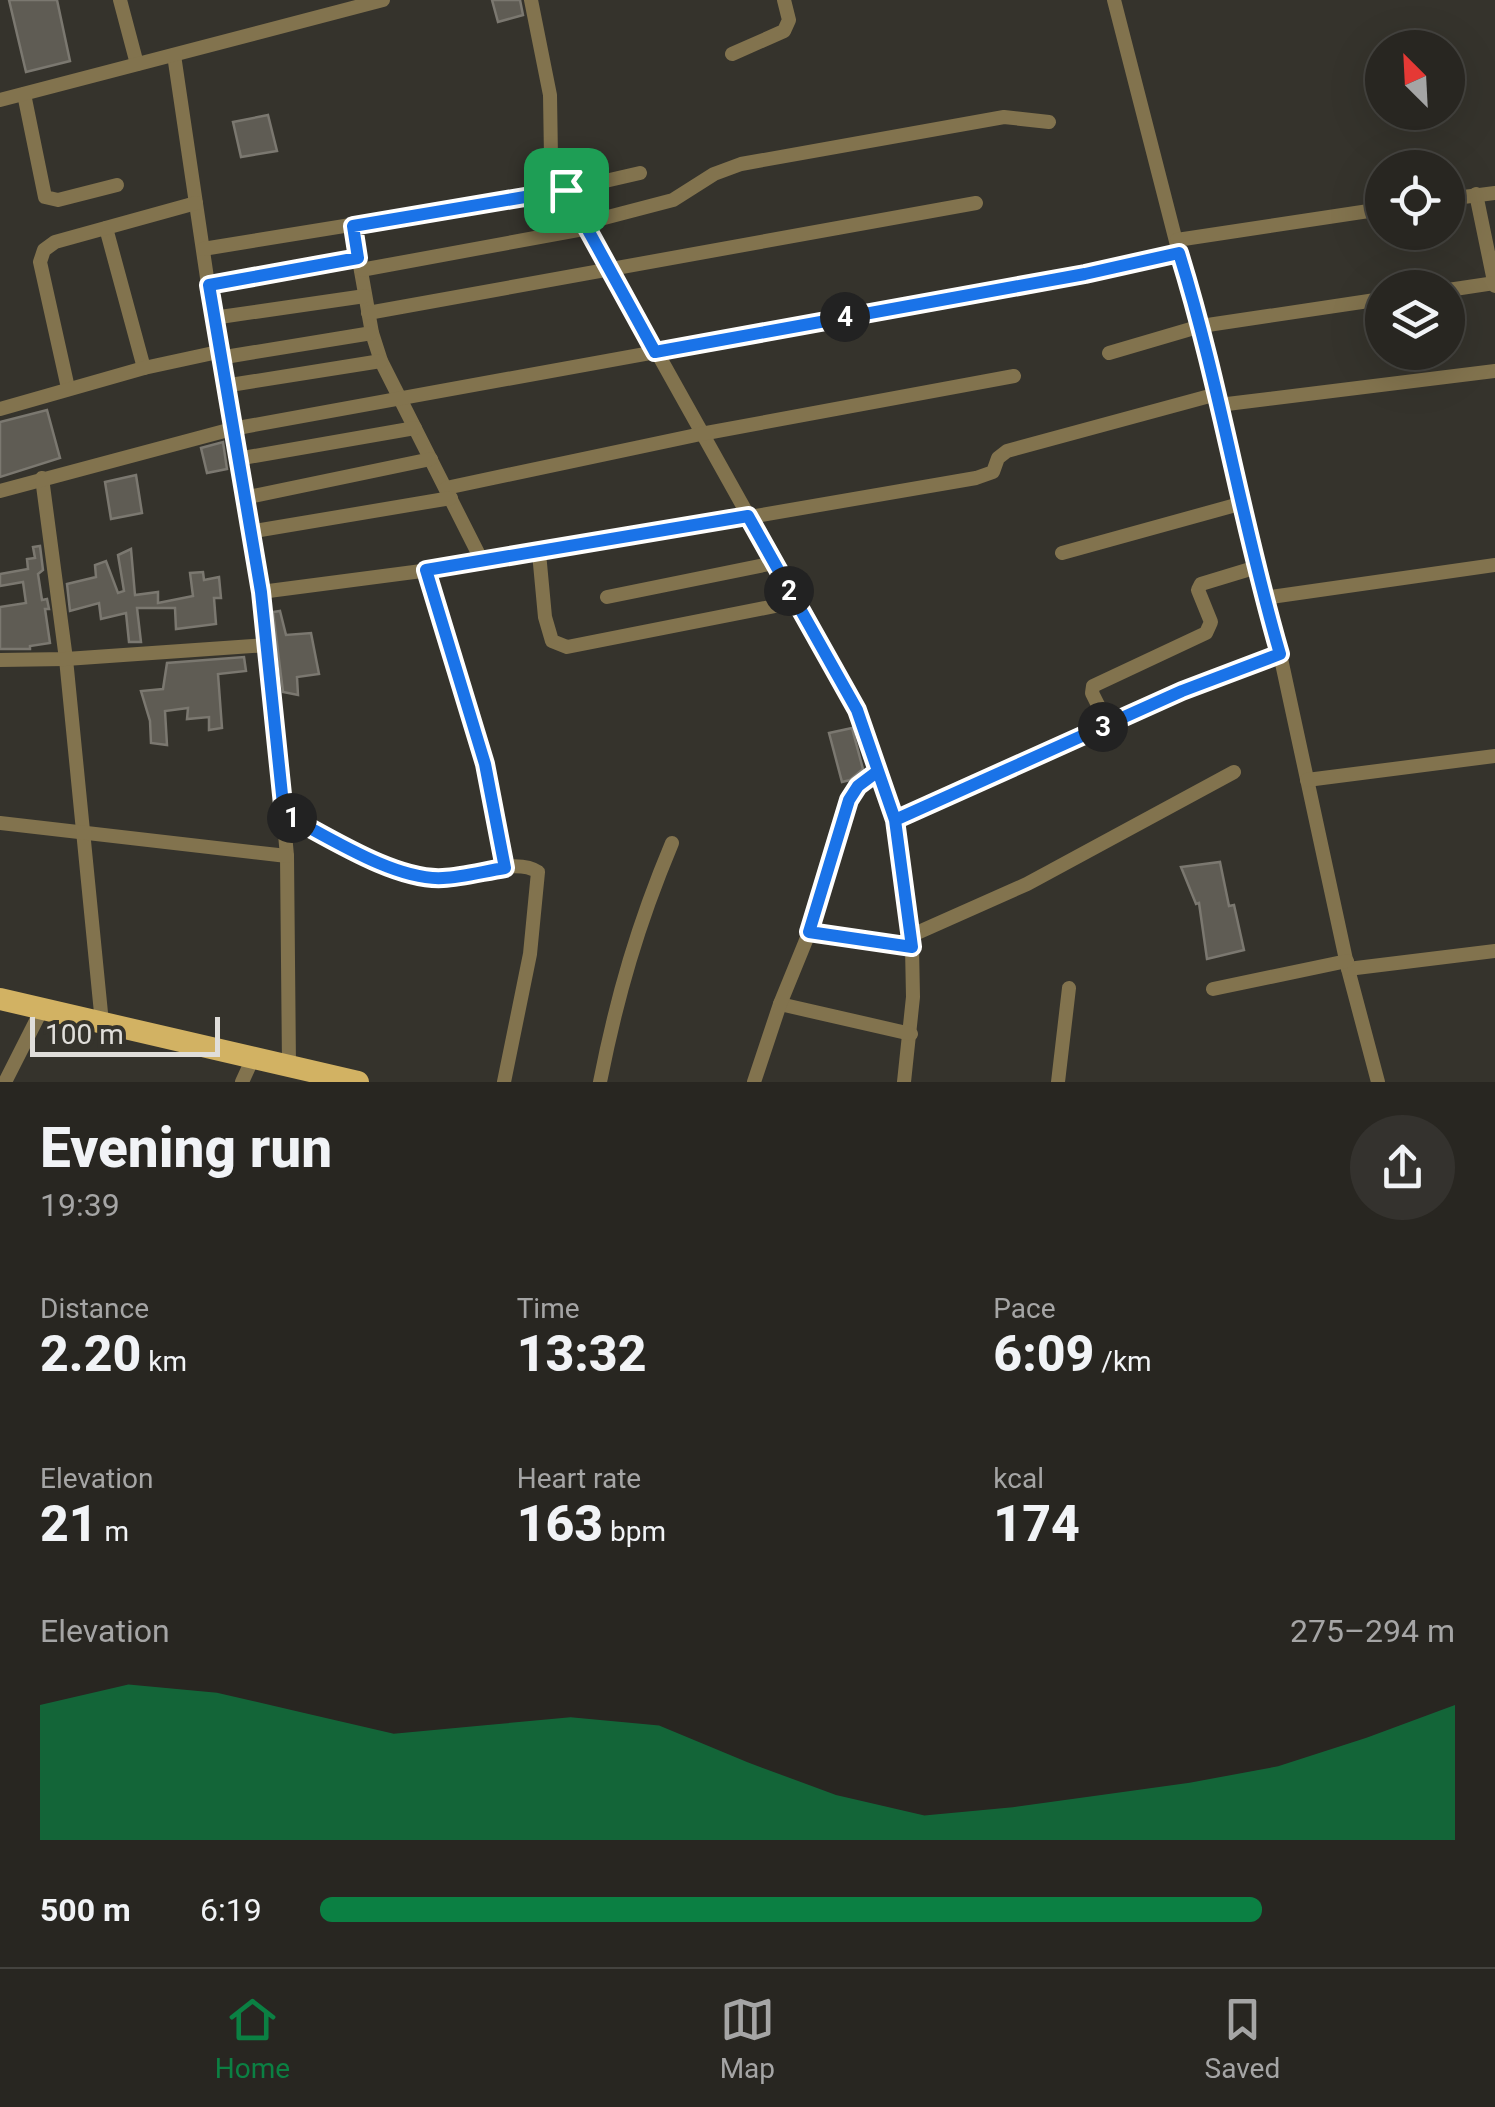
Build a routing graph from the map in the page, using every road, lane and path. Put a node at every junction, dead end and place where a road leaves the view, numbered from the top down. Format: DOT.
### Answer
graph roads {
  1 [pos="120,0"];
  2 [pos="383,0"];
  3 [pos="531,0"];
  4 [pos="784,0"];
  5 [pos="1114,0"];
  6 [pos="732,54"];
  7 [pos="174,55"];
  8 [pos="137,64"];
  9 [pos="24,94"];
  10 [pos="0,100"];
  11 [pos="1048,122"];
  12 [pos="640,173"];
  13 [pos="117,186"];
  14 [pos="566,190"];
  15 [pos="1495,193"];
  16 [pos="1476,194"];
  17 [pos="1465,196"];
  18 [pos="196,203"];
  19 [pos="976,203"];
  20 [pos="1365,212"];
  21 [pos="587,225"];
  22 [pos="353,226"];
  23 [pos="106,228"];
  24 [pos="1178,246"];
  25 [pos="203,249"];
  26 [pos="360,264"];
  27 [pos="610,270"];
  28 [pos="1495,284"];
  29 [pos="209,285"];
  30 [pos="1465,288"];
  31 [pos="365,296"];
  32 [pos="1365,301"];
  33 [pos="368,313"];
  34 [pos="213,318"];
  35 [pos="1202,326"];
  36 [pos="372,333"];
  37 [pos="655,352"];
  38 [pos="1109,353"];
  39 [pos="219,355"];
  40 [pos="381,361"];
  41 [pos="144,368"];
  42 [pos="1495,370"];
  43 [pos="1014,376"];
  44 [pos="224,386"];
  45 [pos="68,388"];
  46 [pos="400,398"];
  47 [pos="1218,400"];
  48 [pos="0,408"];
  49 [pos="415,428"];
  50 [pos="232,429"];
  51 [pos="701,434"];
  52 [pos="237,459"];
  53 [pos="431,459"];
  54 [pos="42,478"];
  55 [pos="0,490"];
  56 [pos="449,493"];
  57 [pos="244,498"];
  58 [pos="1243,503"];
  59 [pos="748,516"];
  60 [pos="250,532"];
  61 [pos="1062,552"];
  62 [pos="539,553"];
  63 [pos="483,563"];
  64 [pos="774,563"];
  65 [pos="1495,565"];
  66 [pos="1257,568"];
  67 [pos="426,570"];
  68 [pos="261,592"];
  69 [pos="606,597"];
  70 [pos="1264,598"];
  71 [pos="794,602"];
  72 [pos="268,645"];
  73 [pos="1280,654"];
  74 [pos="66,659"];
  75 [pos="0,660"];
  76 [pos="1108,724"];
  77 [pos="1495,756"];
  78 [pos="878,771"];
  79 [pos="1234,772"];
  80 [pos="1306,780"];
  81 [pos="284,814"];
  82 [pos="895,820"];
  83 [pos="0,822"];
  84 [pos="82,831"];
  85 [pos="672,843"];
  86 [pos="287,856"];
  87 [pos="505,868"];
  88 [pos="809,932"];
  89 [pos="911,942"];
  90 [pos="1495,951"];
  91 [pos="1348,965"];
  92 [pos="1069,988"];
  93 [pos="1212,989"];
  94 [pos="0,1000"];
  95 [pos="780,1004"];
  96 [pos="42,1009"];
  97 [pos="102,1023"];
  98 [pos="911,1034"];
  99 [pos="253,1058"];
  100 [pos="289,1066"];
  101 [pos="5,1082"];
  102 [pos="242,1082"];
  103 [pos="358,1082"];
  104 [pos="504,1082"];
  105 [pos="600,1082"];
  106 [pos="754,1082"];
  107 [pos="904,1082"];
  108 [pos="1058,1082"];
  109 [pos="1378,1082"];
  1 -- 8 [label="street"];
  2 -- 7 [label="street"];
  3 -- 14 [label="street"];
  4 -- 6 [label="street"];
  5 -- 24 [label="street"];
  7 -- 8 [label="street"];
  7 -- 18 [label="street"];
  8 -- 9 [label="street"];
  9 -- 10 [label="street"];
  9 -- 13 [label="street"];
  11 -- 21 [label="street"];
  12 -- 14 [label="street"];
  14 -- 21 [label="street"];
  14 -- 22 [label="street"];
  15 -- 16 [label="street"];
  16 -- 17 [label="street"];
  16 -- 28 [label="street"];
  18 -- 23 [label="street"];
  18 -- 25 [label="street"];
  19 -- 27 [label="street"];
  20 -- 24 [label="street"];
  21 -- 26 [label="street"];
  21 -- 27 [label="street"];
  22 -- 25 [label="street"];
  22 -- 26 [label="street"];
  23 -- 41 [label="street"];
  23 -- 45 [label="street"];
  24 -- 35 [label="street"];
  24 -- 37 [label="street"];
  25 -- 29 [label="street"];
  26 -- 29 [label="street"];
  26 -- 31 [label="street"];
  27 -- 33 [label="street"];
  27 -- 37 [label="street"];
  28 -- 30 [label="street"];
  29 -- 34 [label="street"];
  31 -- 33 [label="street"];
  31 -- 34 [label="street"];
  32 -- 35 [label="street"];
  33 -- 36 [label="street"];
  34 -- 39 [label="street"];
  35 -- 38 [label="street"];
  35 -- 47 [label="street"];
  36 -- 39 [label="street"];
  36 -- 40 [label="street"];
  37 -- 46 [label="street"];
  37 -- 51 [label="street"];
  39 -- 41 [label="street"];
  39 -- 44 [label="street"];
  40 -- 44 [label="street"];
  40 -- 46 [label="street"];
  41 -- 45 [label="street"];
  42 -- 47 [label="street"];
  43 -- 51 [label="street"];
  44 -- 50 [label="street"];
  45 -- 48 [label="street"];
  46 -- 49 [label="street"];
  46 -- 50 [label="street"];
  47 -- 58 [label="street"];
  47 -- 59 [label="street"];
  49 -- 52 [label="street"];
  49 -- 53 [label="street"];
  50 -- 52 [label="street"];
  50 -- 54 [label="street"];
  51 -- 56 [label="street"];
  51 -- 59 [label="street"];
  52 -- 57 [label="street"];
  53 -- 56 [label="street"];
  53 -- 57 [label="street"];
  54 -- 55 [label="street"];
  54 -- 74 [label="street"];
  56 -- 60 [label="street"];
  56 -- 63 [label="street"];
  57 -- 60 [label="street"];
  58 -- 61 [label="street"];
  58 -- 66 [label="street"];
  59 -- 62 [label="street"];
  59 -- 64 [label="street"];
  60 -- 68 [label="street"];
  62 -- 63 [label="street"];
  62 -- 71 [label="street"];
  63 -- 67 [label="street"];
  64 -- 69 [label="street"];
  64 -- 71 [label="street"];
  65 -- 70 [label="street"];
  66 -- 70 [label="street"];
  66 -- 76 [label="street"];
  67 -- 68 [label="street"];
  67 -- 87 [label="street"];
  68 -- 72 [label="street"];
  70 -- 73 [label="street"];
  71 -- 78 [label="street"];
  72 -- 74 [label="street"];
  72 -- 81 [label="street"];
  73 -- 76 [label="street"];
  73 -- 80 [label="street"];
  74 -- 75 [label="street"];
  74 -- 84 [label="street"];
  76 -- 82 [label="street"];
  77 -- 80 [label="street"];
  78 -- 82 [label="street"];
  78 -- 88 [label="street"];
  79 -- 89 [label="street"];
  80 -- 91 [label="street"];
  81 -- 86 [label="street"];
  81 -- 87 [label="street"];
  82 -- 89 [label="street"];
  83 -- 84 [label="street"];
  84 -- 86 [label="street"];
  84 -- 97 [label="street"];
  85 -- 105 [label="street"];
  86 -- 100 [label="street"];
  87 -- 104 [label="street"];
  88 -- 89 [label="street"];
  88 -- 95 [label="street"];
  89 -- 98 [label="street"];
  90 -- 91 [label="street"];
  91 -- 93 [label="street"];
  91 -- 109 [label="street"];
  92 -- 108 [label="street"];
  94 -- 96 [label="main road"];
  95 -- 98 [label="street"];
  95 -- 106 [label="street"];
  96 -- 97 [label="main road"];
  96 -- 101 [label="street"];
  97 -- 99 [label="main road"];
  98 -- 107 [label="street"];
  99 -- 100 [label="main road"];
  99 -- 102 [label="street"];
  100 -- 103 [label="main road"];
}
